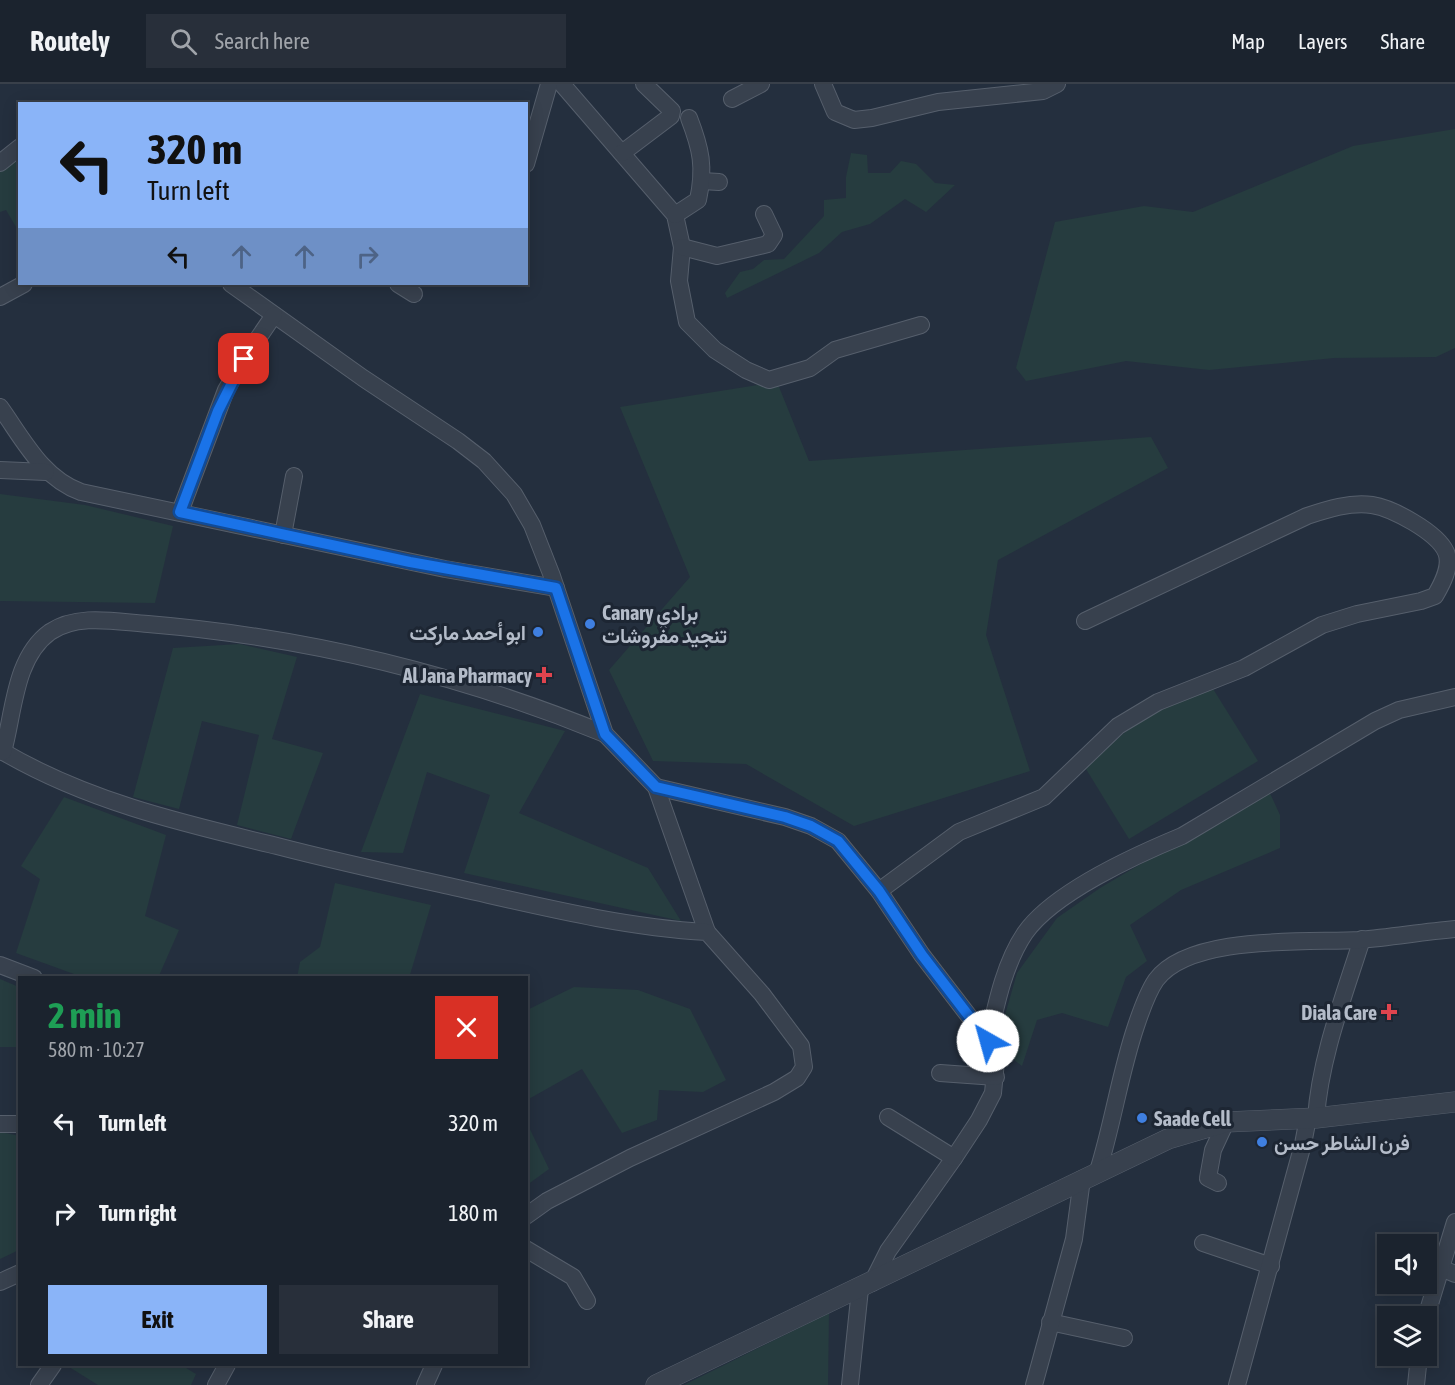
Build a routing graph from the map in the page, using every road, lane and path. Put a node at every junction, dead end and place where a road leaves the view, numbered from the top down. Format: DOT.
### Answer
graph roads {
  1 [pos="549,84"];
  2 [pos="562,84"];
  3 [pos="644,84"];
  4 [pos="761,84"];
  5 [pos="823,84"];
  6 [pos="1057,84"];
  7 [pos="732,99"];
  8 [pos="689,118"];
  9 [pos="18,149"];
  10 [pos="622,153"];
  11 [pos="528,157"];
  12 [pos="0,163"];
  13 [pos="702,181"];
  14 [pos="719,182"];
  15 [pos="675,214"];
  16 [pos="764,214"];
  17 [pos="682,247"];
  18 [pos="22,285"];
  19 [pos="232,285"];
  20 [pos="400,285"];
  21 [pos="414,294"];
  22 [pos="0,297"];
  23 [pos="274,315"];
  24 [pos="921,325"];
  25 [pos="0,407"];
  26 [pos="0,470"];
  27 [pos="46,472"];
  28 [pos="294,476"];
  29 [pos="180,512"];
  30 [pos="283,535"];
  31 [pos="556,588"];
  32 [pos="1085,621"];
  33 [pos="1455,697"];
  34 [pos="605,734"];
  35 [pos="2,751"];
  36 [pos="656,787"];
  37 [pos="879,891"];
  38 [pos="1455,929"];
  39 [pos="707,932"];
  40 [pos="1362,939"];
  41 [pos="0,965"];
  42 [pos="29,976"];
  43 [pos="988,1041"];
  44 [pos="940,1074"];
  45 [pos="996,1077"];
  46 [pos="1455,1102"];
  47 [pos="888,1117"];
  48 [pos="1312,1118"];
  49 [pos="1227,1122"];
  50 [pos="0,1124"];
  51 [pos="18,1124"];
  52 [pos="954,1158"];
  53 [pos="1090,1175"];
  54 [pos="1218,1183"];
  55 [pos="528,1215"];
  56 [pos="1455,1222"];
  57 [pos="1203,1243"];
  58 [pos="528,1250"];
  59 [pos="1271,1266"];
  60 [pos="1448,1271"];
  61 [pos="18,1274"];
  62 [pos="0,1282"];
  63 [pos="866,1286"];
  64 [pos="587,1301"];
  65 [pos="1431,1306"];
  66 [pos="1050,1322"];
  67 [pos="1124,1338"];
  68 [pos="52,1366"];
  69 [pos="226,1366"];
  70 [pos="434,1366"];
  71 [pos="1418,1366"];
  72 [pos="39,1385"];
  73 [pos="216,1385"];
  74 [pos="424,1385"];
  75 [pos="656,1385"];
  76 [pos="850,1385"];
  77 [pos="1034,1385"];
  78 [pos="1237,1385"];
  79 [pos="1416,1385"];
  1 -- 11 [label="street"];
  2 -- 10 [label="street"];
  3 -- 10 [label="street"];
  4 -- 7 [label="street"];
  5 -- 6 [label="street"];
  8 -- 13 [label="street"];
  9 -- 12 [label="street"];
  10 -- 15 [label="street"];
  13 -- 14 [label="street"];
  13 -- 15 [label="street"];
  15 -- 17 [label="street"];
  16 -- 17 [label="street"];
  17 -- 24 [label="street"];
  18 -- 22 [label="street"];
  19 -- 23 [label="street"];
  20 -- 21 [label="street"];
  23 -- 29 [label="street"];
  23 -- 31 [label="street"];
  25 -- 27 [label="street"];
  26 -- 27 [label="street"];
  27 -- 29 [label="street"];
  28 -- 30 [label="street"];
  29 -- 30 [label="street"];
  30 -- 31 [label="street"];
  31 -- 34 [label="street"];
  32 -- 37 [label="street"];
  33 -- 43 [label="street"];
  34 -- 35 [label="street"];
  34 -- 36 [label="street"];
  35 -- 39 [label="street"];
  36 -- 37 [label="street"];
  36 -- 39 [label="street"];
  37 -- 43 [label="street"];
  38 -- 40 [label="street"];
  39 -- 55 [label="street"];
  40 -- 48 [label="street"];
  40 -- 53 [label="street"];
  41 -- 42 [label="street"];
  43 -- 45 [label="street"];
  44 -- 45 [label="street"];
  45 -- 52 [label="street"];
  46 -- 48 [label="street"];
  47 -- 52 [label="street"];
  48 -- 49 [label="street"];
  48 -- 59 [label="street"];
  49 -- 53 [label="street"];
  49 -- 54 [label="street"];
  50 -- 51 [label="street"];
  52 -- 63 [label="street"];
  53 -- 63 [label="street"];
  53 -- 66 [label="street"];
  56 -- 60 [label="street"];
  57 -- 59 [label="street"];
  58 -- 64 [label="street"];
  59 -- 78 [label="street"];
  60 -- 65 [label="street"];
  61 -- 62 [label="street"];
  63 -- 75 [label="street"];
  63 -- 76 [label="street"];
  66 -- 67 [label="street"];
  66 -- 77 [label="street"];
  68 -- 72 [label="street"];
  69 -- 73 [label="street"];
  70 -- 74 [label="street"];
  71 -- 79 [label="street"];
}
